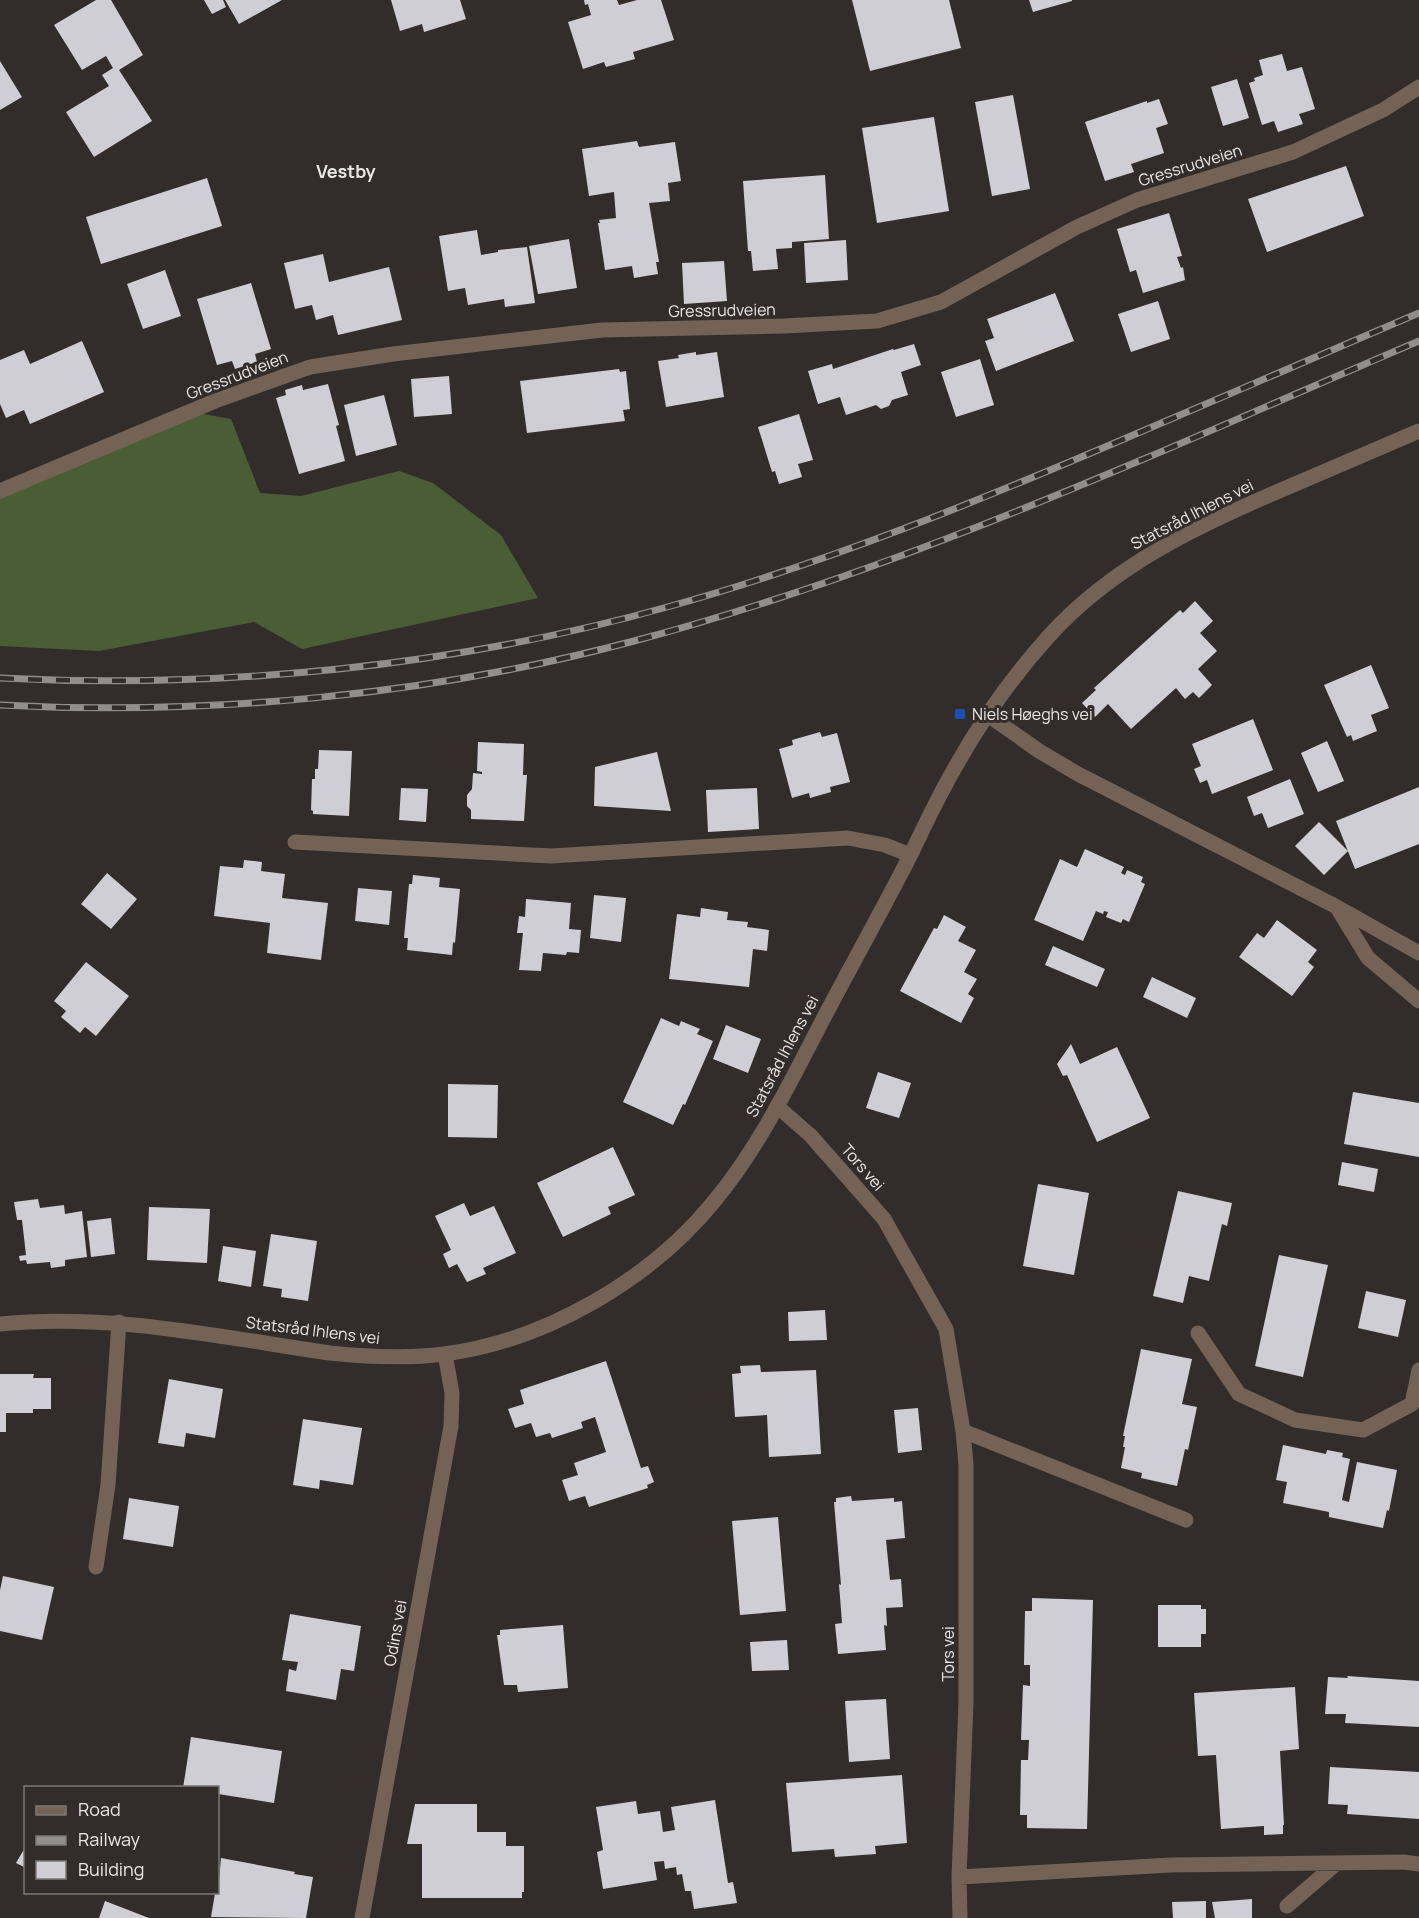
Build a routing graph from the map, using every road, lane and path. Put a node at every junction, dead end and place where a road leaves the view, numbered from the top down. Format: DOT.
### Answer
graph roads {
  1 [pos="1419,87"];
  2 [pos="1419,432"];
  3 [pos="0,491"];
  4 [pos="988,715"];
  5 [pos="295,842"];
  6 [pos="910,855"];
  7 [pos="1337,907"];
  8 [pos="1419,953"];
  9 [pos="1419,1001"];
  10 [pos="777,1106"];
  11 [pos="119,1322"];
  12 [pos="0,1324"];
  13 [pos="1198,1333"];
  14 [pos="445,1354"];
  15 [pos="1419,1370"];
  16 [pos="963,1431"];
  17 [pos="1186,1520"];
  18 [pos="96,1567"];
  19 [pos="1337,1863"];
  20 [pos="1419,1864"];
  21 [pos="959,1877"];
  22 [pos="1287,1906"];
  23 [pos="362,1918"];
  24 [pos="960,1918"];
  1 -- 3 [label="street, Gressrudveien"];
  2 -- 4 [label="street, Statsråd Ihlens vei"];
  4 -- 6 [label="street, Statsråd Ihlens vei"];
  4 -- 7 [label="street"];
  5 -- 6 [label="street"];
  6 -- 10 [label="street, Statsråd Ihlens vei"];
  7 -- 8 [label="street"];
  7 -- 9 [label="street"];
  10 -- 14 [label="street, Statsråd Ihlens vei"];
  10 -- 16 [label="street, Tors vei"];
  11 -- 12 [label="street, Statsråd Ihlens vei"];
  11 -- 14 [label="street, Statsråd Ihlens vei"];
  11 -- 18 [label="street"];
  13 -- 15 [label="street"];
  14 -- 23 [label="street, Odins vei"];
  16 -- 17 [label="street"];
  16 -- 21 [label="street, Tors vei"];
  19 -- 20 [label="street"];
  19 -- 21 [label="street"];
  19 -- 22 [label="street"];
  21 -- 24 [label="street, Tors vei"];
}
